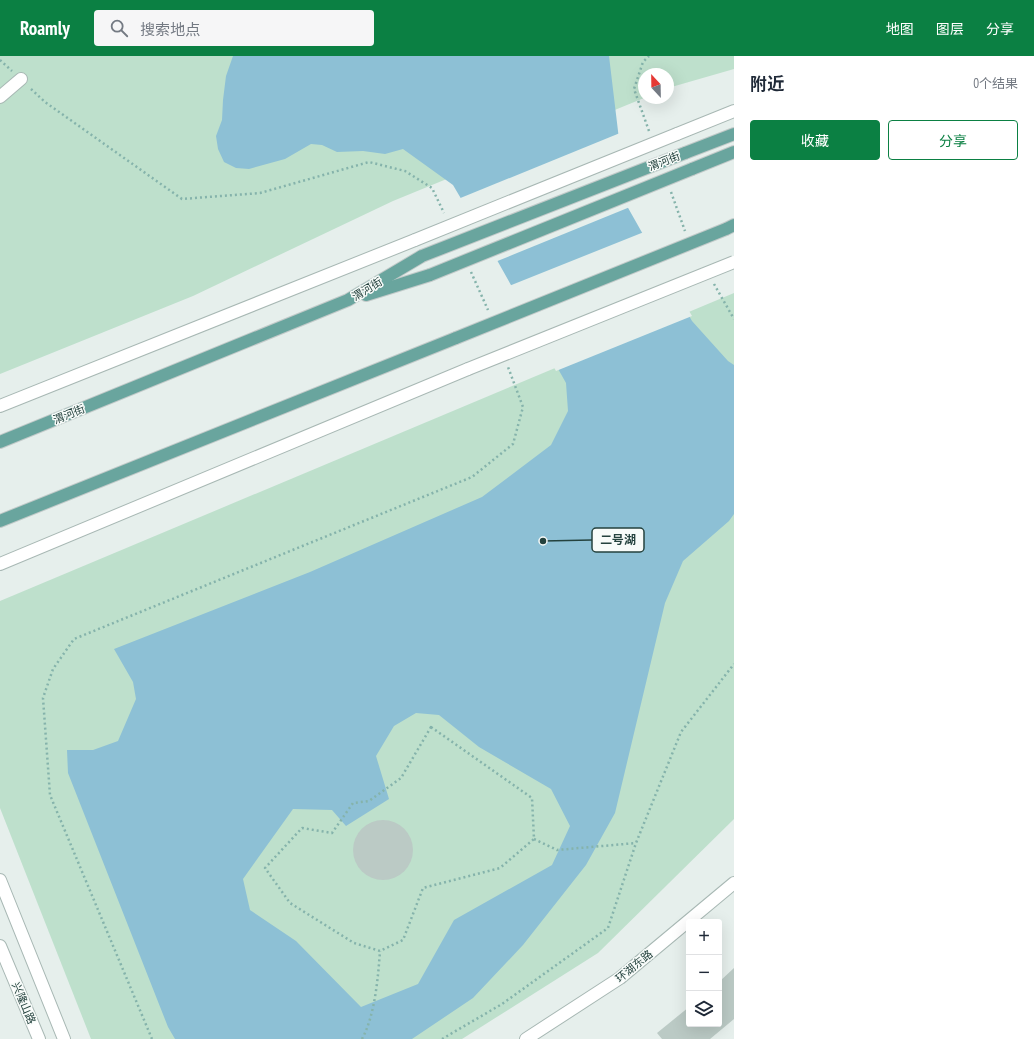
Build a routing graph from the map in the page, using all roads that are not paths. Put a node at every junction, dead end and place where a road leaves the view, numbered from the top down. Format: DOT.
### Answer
graph roads {
  1 [pos="21,79"];
  2 [pos="0,97"];
  3 [pos="734,111"];
  4 [pos="734,134"];
  5 [pos="734,152"];
  6 [pos="730,227"];
  7 [pos="734,262"];
  8 [pos="348,300"];
  9 [pos="0,406"];
  10 [pos="0,442"];
  11 [pos="0,521"];
  12 [pos="0,564"];
  13 [pos="0,880"];
  14 [pos="734,883"];
  15 [pos="0,946"];
  16 [pos="39,1039"];
  17 [pos="64,1039"];
  18 [pos="526,1039"];
  1 -- 2 [label="street"];
  3 -- 9 [label="street, 渭河街, bridge"];
  4 -- 8 [label="main road, 渭河街, bridge"];
  5 -- 8 [label="main road, 渭河街, bridge"];
  6 -- 11 [label="main road, bridge"];
  7 -- 12 [label="street, bridge"];
  8 -- 10 [label="main road, 渭河街"];
  13 -- 17 [label="street"];
  14 -- 18 [label="street, 环湖东路"];
  15 -- 16 [label="street, 兴隆山路"];
}
